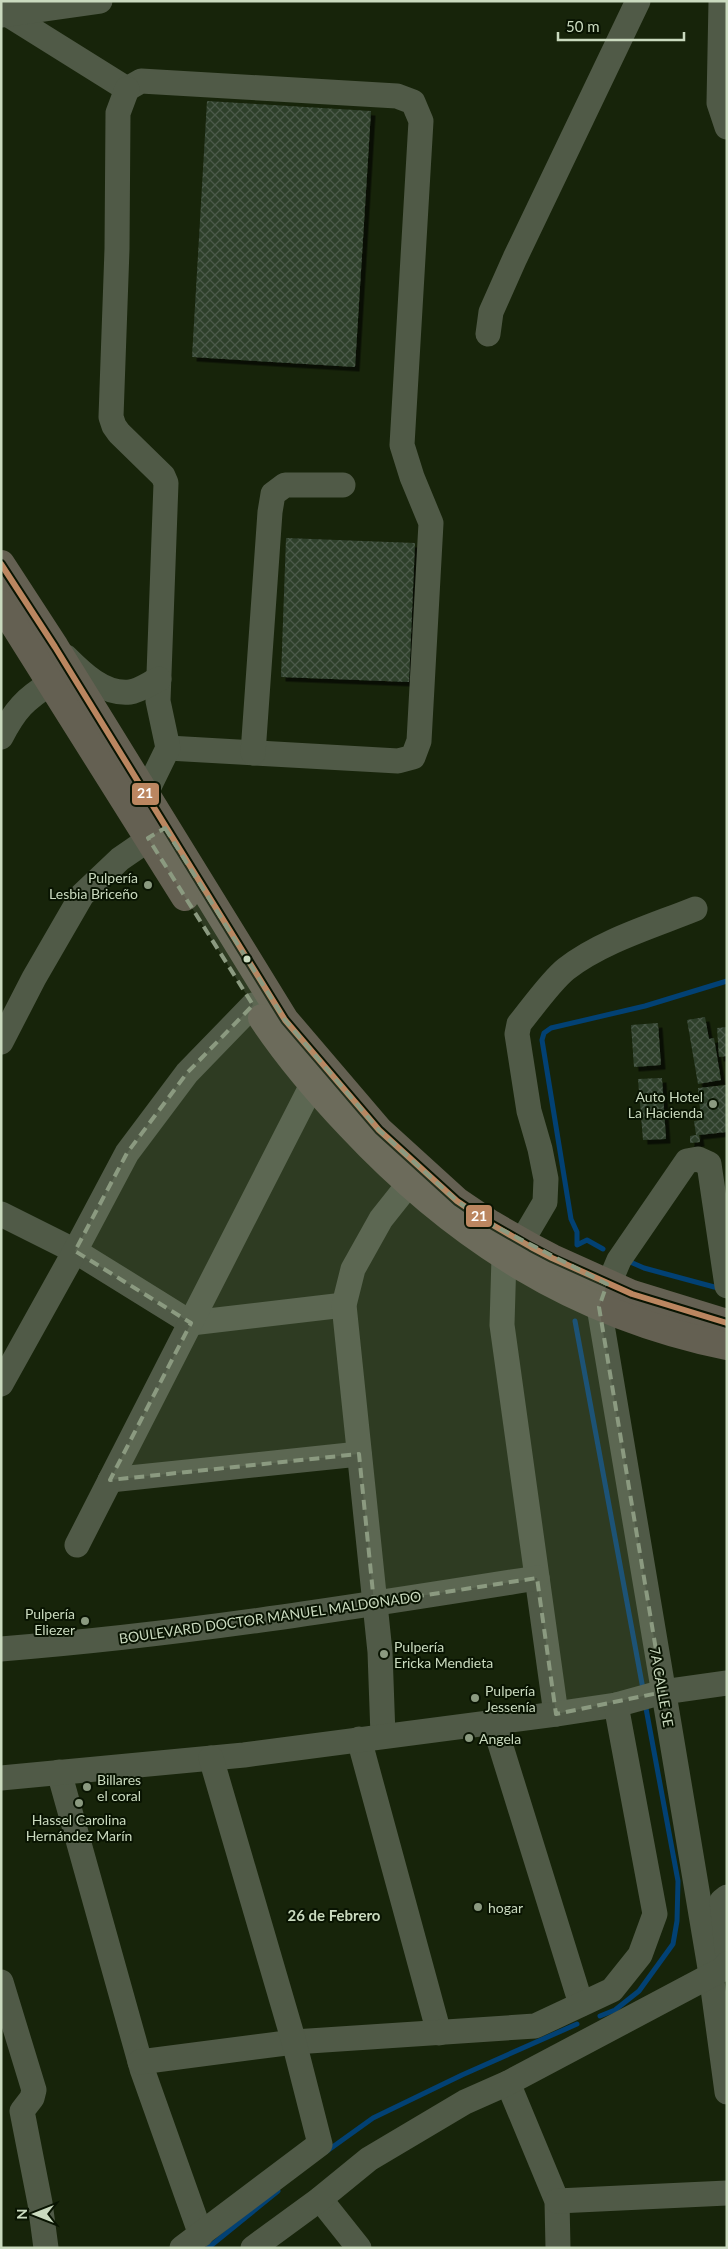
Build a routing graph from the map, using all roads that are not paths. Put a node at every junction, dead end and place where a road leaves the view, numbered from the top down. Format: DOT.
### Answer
graph roads {
  1 [pos="100,1"];
  2 [pos="638,1"];
  3 [pos="720,1"];
  4 [pos="4,15"];
  5 [pos="127,89"];
  6 [pos="727,126"];
  7 [pos="488,334"];
  8 [pos="343,485"];
  9 [pos="1,564"];
  10 [pos="1,604"];
  11 [pos="55,647"];
  12 [pos="159,679"];
  13 [pos="51,683"];
  14 [pos="1,737"];
  15 [pos="168,748"];
  16 [pos="253,753"];
  17 [pos="145,795"];
  18 [pos="157,833"];
  19 [pos="695,908"];
  20 [pos="253,1004"];
  21 [pos="1,1042"];
  22 [pos="312,1085"];
  23 [pos="408,1185"];
  24 [pos="1,1214"];
  25 [pos="513,1249"];
  26 [pos="75,1251"];
  27 [pos="727,1286"];
  28 [pos="603,1295"];
  29 [pos="344,1305"];
  30 [pos="726,1322"];
  31 [pos="191,1323"];
  32 [pos="1,1384"];
  33 [pos="359,1454"];
  34 [pos="110,1480"];
  35 [pos="77,1545"];
  36 [pos="537,1578"];
  37 [pos="374,1604"];
  38 [pos="1,1649"];
  39 [pos="727,1683"];
  40 [pos="660,1693"];
  41 [pos="624,1703"];
  42 [pos="556,1714"];
  43 [pos="493,1721"];
  44 [pos="370,1737"];
  45 [pos="211,1758"];
  46 [pos="59,1772"];
  47 [pos="1,1778"];
  48 [pos="727,1897"];
  49 [pos="727,1950"];
  50 [pos="719,1969"];
  51 [pos="1,1982"];
  52 [pos="581,2004"];
  53 [pos="439,2033"];
  54 [pos="294,2042"];
  55 [pos="140,2062"];
  56 [pos="508,2083"];
  57 [pos="727,2092"];
  58 [pos="727,2193"];
  59 [pos="320,2199"];
  60 [pos="557,2201"];
  61 [pos="192,2241"];
  62 [pos="46,2248"];
  63 [pos="253,2248"];
  64 [pos="358,2248"];
  65 [pos="558,2248"];
  1 -- 4 [label="street"];
  2 -- 7 [label="street"];
  3 -- 6 [label="street"];
  4 -- 5 [label="street"];
  5 -- 12 [label="street"];
  5 -- 16 [label="street"];
  8 -- 16 [label="street"];
  9 -- 11 [label="highway"];
  10 -- 13 [label="highway"];
  11 -- 12 [label="street"];
  11 -- 17 [label="highway"];
  12 -- 15 [label="street"];
  13 -- 14 [label="street"];
  13 -- 18 [label="highway"];
  15 -- 16 [label="street"];
  15 -- 17 [label="street"];
  17 -- 18 [label="highway"];
  18 -- 20 [label="highway"];
  18 -- 21 [label="street"];
  18 -- 25 [label="highway"];
  19 -- 25 [label="street"];
  20 -- 22 [label="highway"];
  20 -- 26 [label="street"];
  22 -- 23 [label="highway"];
  22 -- 31 [label="street"];
  23 -- 25 [label="highway"];
  23 -- 29 [label="street"];
  24 -- 26 [label="street"];
  25 -- 28 [label="highway"];
  25 -- 36 [label="street"];
  26 -- 31 [label="street"];
  26 -- 32 [label="street"];
  27 -- 28 [label="street"];
  28 -- 30 [label="highway"];
  28 -- 40 [label="street, 7A CALLE SE"];
  29 -- 31 [label="street"];
  29 -- 33 [label="street"];
  31 -- 34 [label="street"];
  33 -- 34 [label="street"];
  33 -- 37 [label="street"];
  34 -- 35 [label="street"];
  36 -- 37 [label="street, BOULEVARD DOCTOR MANUEL MALDONADO"];
  36 -- 42 [label="street"];
  37 -- 38 [label="street, BOULEVARD DOCTOR MANUEL MALDONADO"];
  37 -- 44 [label="street"];
  39 -- 40 [label="street"];
  40 -- 41 [label="street"];
  40 -- 50 [label="street, 7A CALLE SE"];
  41 -- 42 [label="street"];
  41 -- 52 [label="street"];
  42 -- 43 [label="street"];
  43 -- 44 [label="street"];
  43 -- 52 [label="street"];
  44 -- 45 [label="street"];
  44 -- 53 [label="street"];
  45 -- 46 [label="street"];
  45 -- 54 [label="street"];
  46 -- 47 [label="street"];
  46 -- 55 [label="street"];
  48 -- 49 [label="street"];
  50 -- 56 [label="street"];
  50 -- 57 [label="street, 7A CALLE SE"];
  51 -- 62 [label="street"];
  52 -- 53 [label="street"];
  53 -- 54 [label="street"];
  54 -- 55 [label="street"];
  54 -- 61 [label="street"];
  55 -- 61 [label="street"];
  56 -- 59 [label="street"];
  56 -- 60 [label="street"];
  58 -- 60 [label="street"];
  59 -- 63 [label="street"];
  59 -- 64 [label="street"];
  60 -- 65 [label="street"];
}
